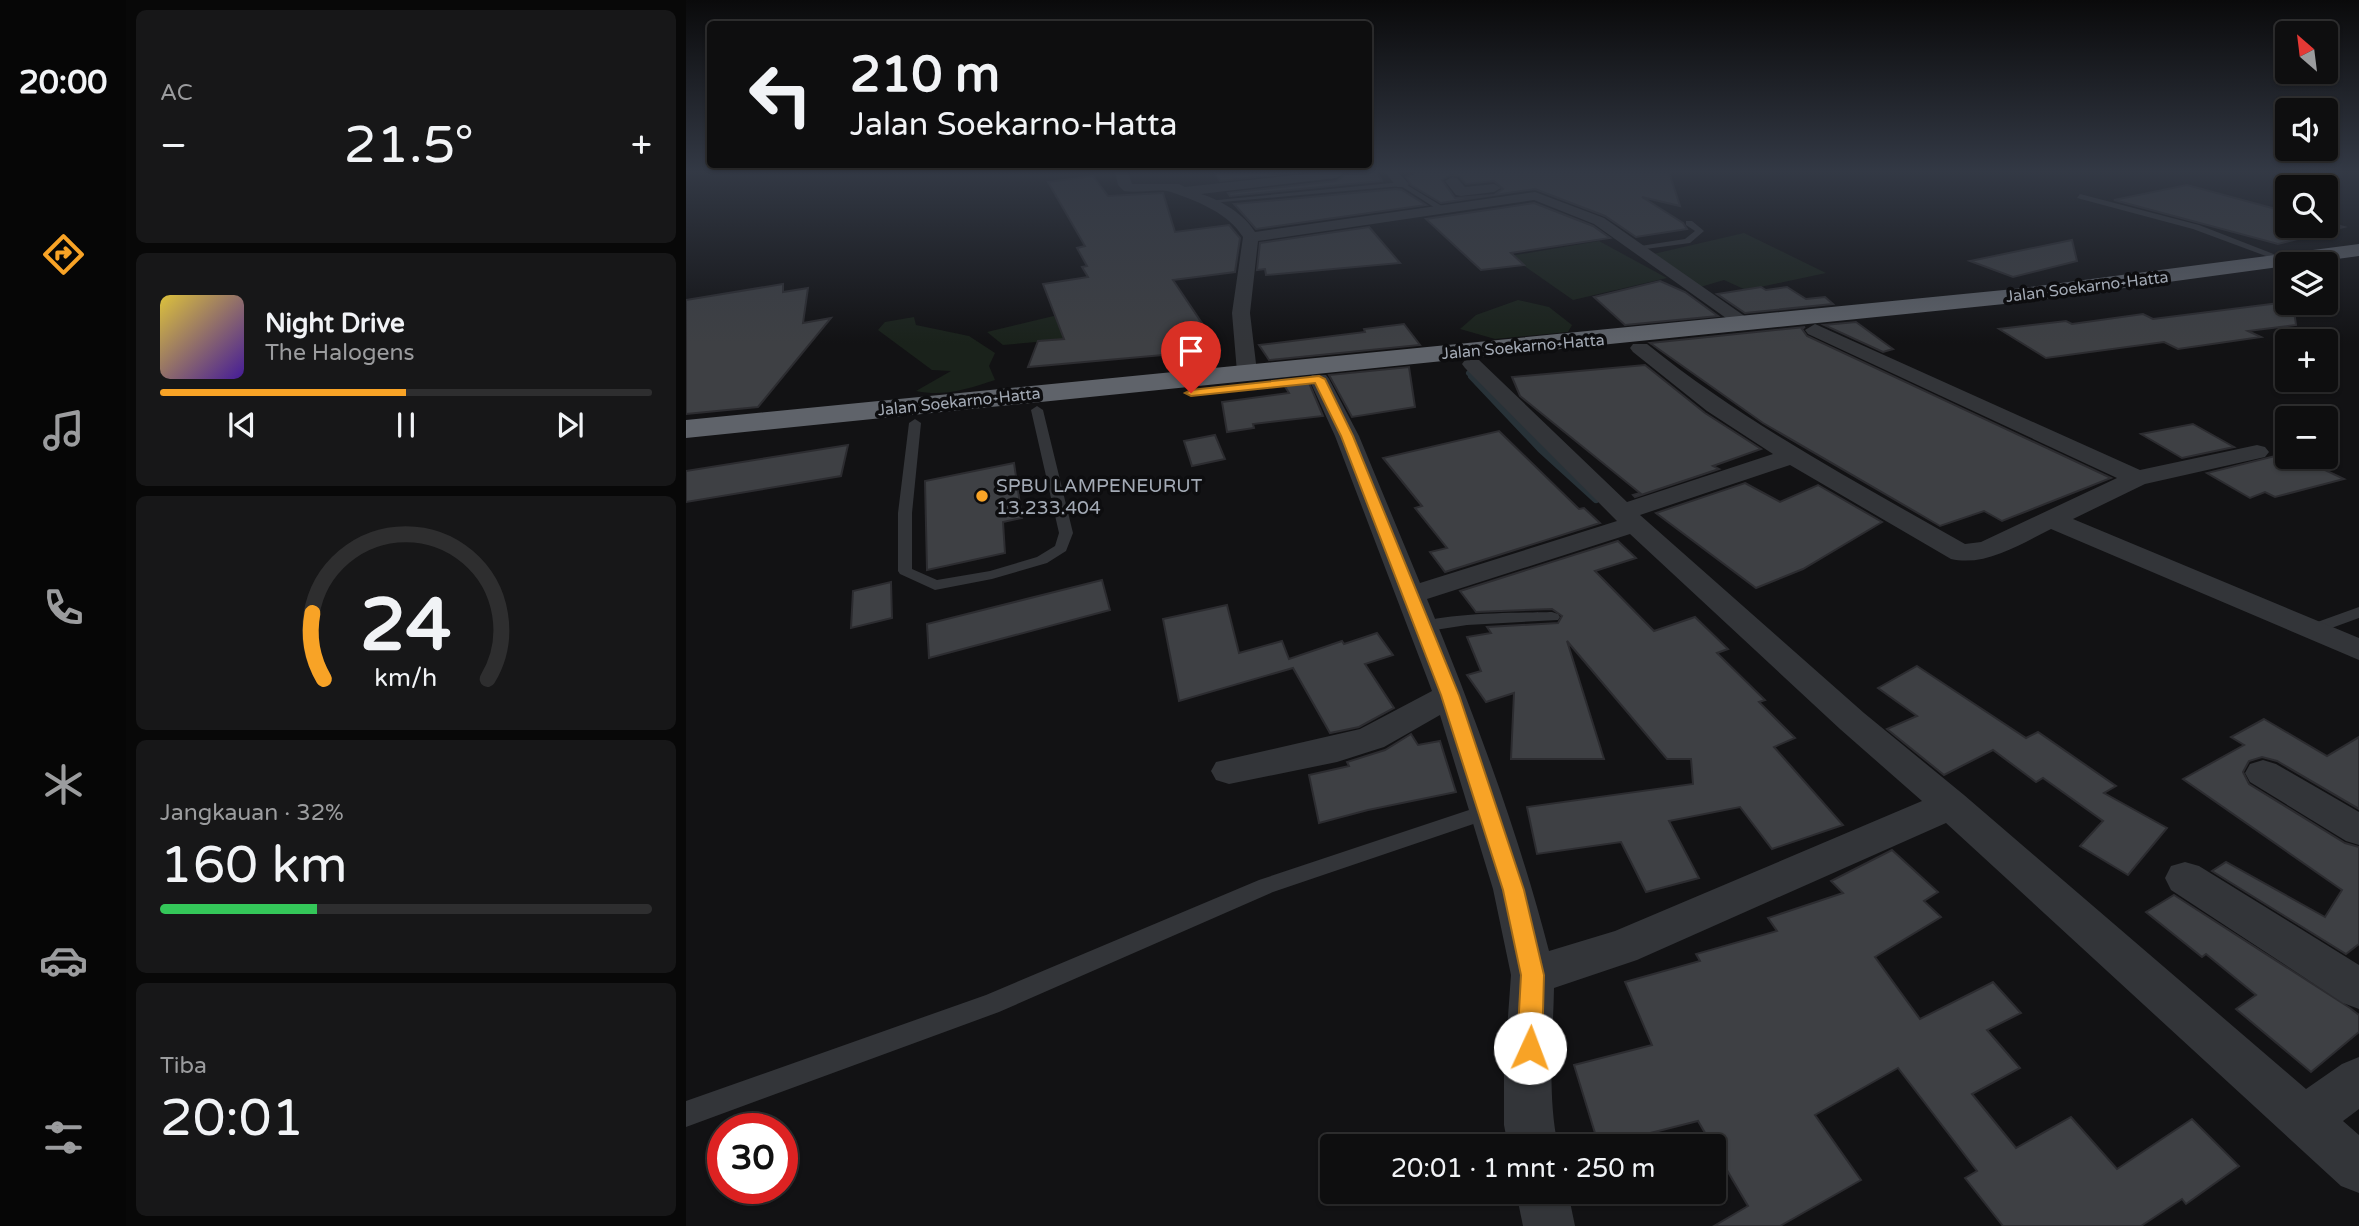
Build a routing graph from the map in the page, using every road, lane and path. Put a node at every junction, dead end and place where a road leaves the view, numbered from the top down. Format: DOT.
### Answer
graph roads {
  1 [pos="1246,229"];
  2 [pos="1309,229"];
  3 [pos="1609,229"];
  4 [pos="1698,229"];
  5 [pos="2201,229"];
  6 [pos="1251,237"];
  7 [pos="1638,247"];
  8 [pos="2275,261"];
  9 [pos="2275,267"];
  10 [pos="2275,267"];
  11 [pos="1747,324"];
  12 [pos="1815,330"];
  13 [pos="1640,348"];
  14 [pos="1430,362"];
  15 [pos="1472,364"];
  16 [pos="1247,372"];
  17 [pos="1319,379"];
  18 [pos="1037,410"];
  19 [pos="915,423"];
  20 [pos="686,429"];
  21 [pos="686,448"];
  22 [pos="2257,452"];
  23 [pos="1794,457"];
  24 [pos="2137,478"];
  25 [pos="2051,519"];
  26 [pos="1624,524"];
  27 [pos="1411,595"];
  28 [pos="2359,612"];
  29 [pos="1552,617"];
  30 [pos="1422,627"];
  31 [pos="2315,629"];
  32 [pos="2359,650"];
  33 [pos="1450,695"];
  34 [pos="1228,771"];
  35 [pos="2263,773"];
  36 [pos="1487,811"];
  37 [pos="1936,813"];
  38 [pos="2359,830"];
  39 [pos="2185,878"];
  40 [pos="1533,975"];
  41 [pos="2359,989"];
  42 [pos="2359,1080"];
  43 [pos="686,1114"];
  44 [pos="2305,1120"];
  45 [pos="1531,1134"];
  46 [pos="2359,1168"];
  47 [pos="1544,1204"];
  48 [pos="1549,1226"];
  1 -- 6 [label="street"];
  2 -- 6 [label="street"];
  3 -- 7 [label="street"];
  4 -- 7 [label="lane"];
  5 -- 8 [label="lane"];
  6 -- 16 [label="street"];
  7 -- 11 [label="street"];
  9 -- 11 [label="highway, Jalan Soekarno-Hatta"];
  10 -- 12 [label="highway, Jalan Soekarno-Hatta"];
  11 -- 14 [label="highway, Jalan Soekarno-Hatta"];
  12 -- 13 [label="highway, Jalan Soekarno-Hatta"];
  12 -- 24 [label="street"];
  13 -- 15 [label="highway, Jalan Soekarno-Hatta"];
  13 -- 23 [label="street"];
  14 -- 15 [label="highway, Jalan Soekarno-Hatta"];
  14 -- 16 [label="highway, Jalan Soekarno-Hatta"];
  14 -- 17 [label="highway, Jalan Soekarno-Hatta"];
  15 -- 26 [label="street"];
  16 -- 20 [label="highway, Jalan Soekarno-Hatta"];
  17 -- 18 [label="highway, Jalan Soekarno-Hatta"];
  17 -- 27 [label="street"];
  18 -- 19 [label="highway, Jalan Soekarno-Hatta"];
  18 -- 19 [label="lane"];
  19 -- 21 [label="highway, Jalan Soekarno-Hatta"];
  22 -- 24 [label="street"];
  23 -- 25 [label="street"];
  23 -- 26 [label="street"];
  24 -- 25 [label="street"];
  25 -- 31 [label="street"];
  26 -- 27 [label="street"];
  26 -- 37 [label="street"];
  27 -- 30 [label="street"];
  28 -- 31 [label="lane"];
  29 -- 30 [label="lane"];
  30 -- 33 [label="street"];
  31 -- 32 [label="street"];
  33 -- 34 [label="street"];
  33 -- 36 [label="street"];
  35 -- 38 [label="street"];
  36 -- 40 [label="street"];
  36 -- 43 [label="lane"];
  37 -- 40 [label="street"];
  37 -- 44 [label="street"];
  39 -- 41 [label="street"];
  40 -- 45 [label="street"];
  42 -- 44 [label="street"];
  44 -- 46 [label="street"];
  47 -- 48 [label="street"];
}
